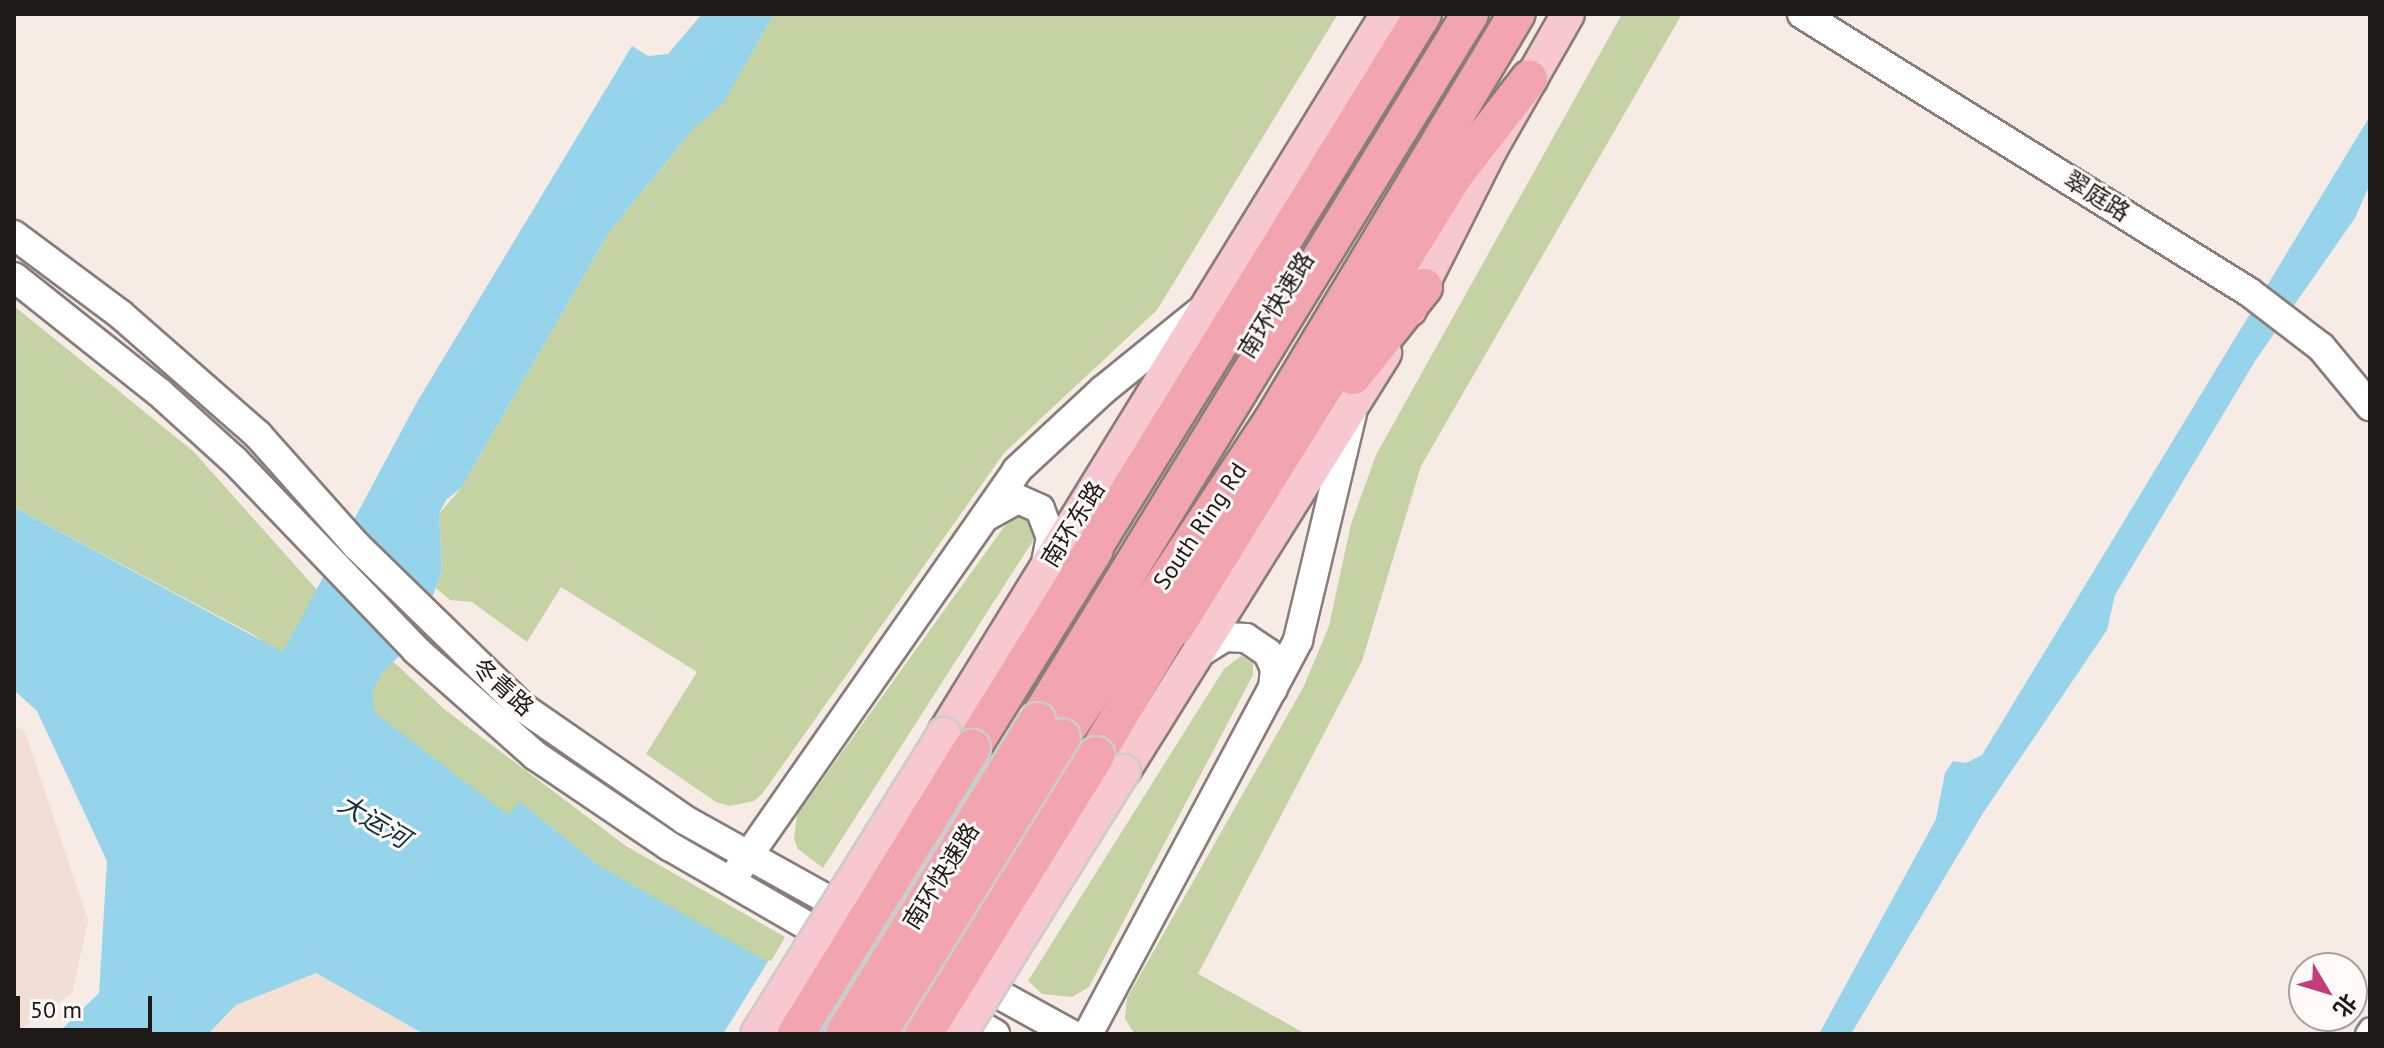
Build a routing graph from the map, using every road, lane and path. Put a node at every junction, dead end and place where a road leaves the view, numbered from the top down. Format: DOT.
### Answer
graph roads {
  1 [pos="1387,14"];
  2 [pos="1423,14"];
  3 [pos="1517,14"];
  4 [pos="1536,14"];
  5 [pos="1568,14"];
  6 [pos="1802,14"];
  7 [pos="1834,14"];
  8 [pos="1458,19"];
  9 [pos="1529,79"];
  10 [pos="1375,124"];
  11 [pos="1323,230"];
  12 [pos="14,235"];
  13 [pos="14,277"];
  14 [pos="2254,285"];
  15 [pos="1424,287"];
  16 [pos="1208,304"];
  17 [pos="2298,316"];
  18 [pos="2370,379"];
  19 [pos="1228,383"];
  20 [pos="1354,405"];
  21 [pos="2370,406"];
  22 [pos="1272,421"];
  23 [pos="1239,510"];
  24 [pos="978,524"];
  25 [pos="1080,570"];
  26 [pos="1044,571"];
  27 [pos="1116,597"];
  28 [pos="1186,641"];
  29 [pos="1273,689"];
  30 [pos="1050,729"];
  31 [pos="958,741"];
  32 [pos="1110,763"];
  33 [pos="748,856"];
  34 [pos="730,882"];
  35 [pos="2370,1028"];
  36 [pos="757,1034"];
  37 [pos="796,1034"];
  38 [pos="844,1034"];
  39 [pos="878,1034"];
  40 [pos="924,1034"];
  41 [pos="960,1034"];
  42 [pos="995,1034"];
  43 [pos="1071,1034"];
  44 [pos="1088,1034"];
  45 [pos="2366,1034"];
  1 -- 16 [label="main road, 南环东路"];
  2 -- 10 [label="highway"];
  2 -- 25 [label="highway"];
  3 -- 22 [label="highway, South Ring Rd"];
  4 -- 23 [label="highway"];
  5 -- 9 [label="main road"];
  6 -- 14 [label="main road, 翠庭路"];
  7 -- 14 [label="main road, 翠庭路"];
  8 -- 10 [label="street"];
  8 -- 11 [label="highway, 南环快速路"];
  8 -- 27 [label="highway, 南环快速路"];
  9 -- 15 [label="main road"];
  9 -- 23 [label="highway"];
  10 -- 11 [label="highway"];
  11 -- 19 [label="highway, 南环快速路"];
  12 -- 33 [label="main road, 冬青路"];
  13 -- 34 [label="main road, 冬青路"];
  14 -- 17 [label="main road, 翠庭路"];
  15 -- 20 [label="main road"];
  15 -- 23 [label="highway"];
  16 -- 24 [label="main road"];
  16 -- 26 [label="main road, 南环东路"];
  17 -- 18 [label="main road, 翠庭路"];
  17 -- 21 [label="main road, 翠庭路"];
  19 -- 25 [label="highway"];
  19 -- 27 [label="highway, 南环快速路"];
  20 -- 28 [label="main road"];
  20 -- 29 [label="main road"];
  22 -- 23 [label="highway"];
  22 -- 30 [label="highway, South Ring Rd"];
  23 -- 28 [label="highway"];
  24 -- 26 [label="main road"];
  24 -- 33 [label="main road"];
  25 -- 31 [label="highway"];
  26 -- 31 [label="main road, 南环东路"];
  27 -- 30 [label="highway, 南环快速路"];
  28 -- 29 [label="main road"];
  28 -- 32 [label="highway"];
  29 -- 44 [label="main road"];
  30 -- 38 [label="highway, 南环快速路, bridge"];
  30 -- 39 [label="highway, South Ring Rd, bridge"];
  31 -- 36 [label="main road, 南环东路, bridge"];
  31 -- 37 [label="highway, bridge"];
  32 -- 40 [label="highway, bridge"];
  32 -- 41 [label="main road, bridge"];
  33 -- 34 [label="main road"];
  33 -- 43 [label="main road, 冬青路"];
  34 -- 42 [label="main road, 冬青路"];
  35 -- 45 [label="street"];
}
